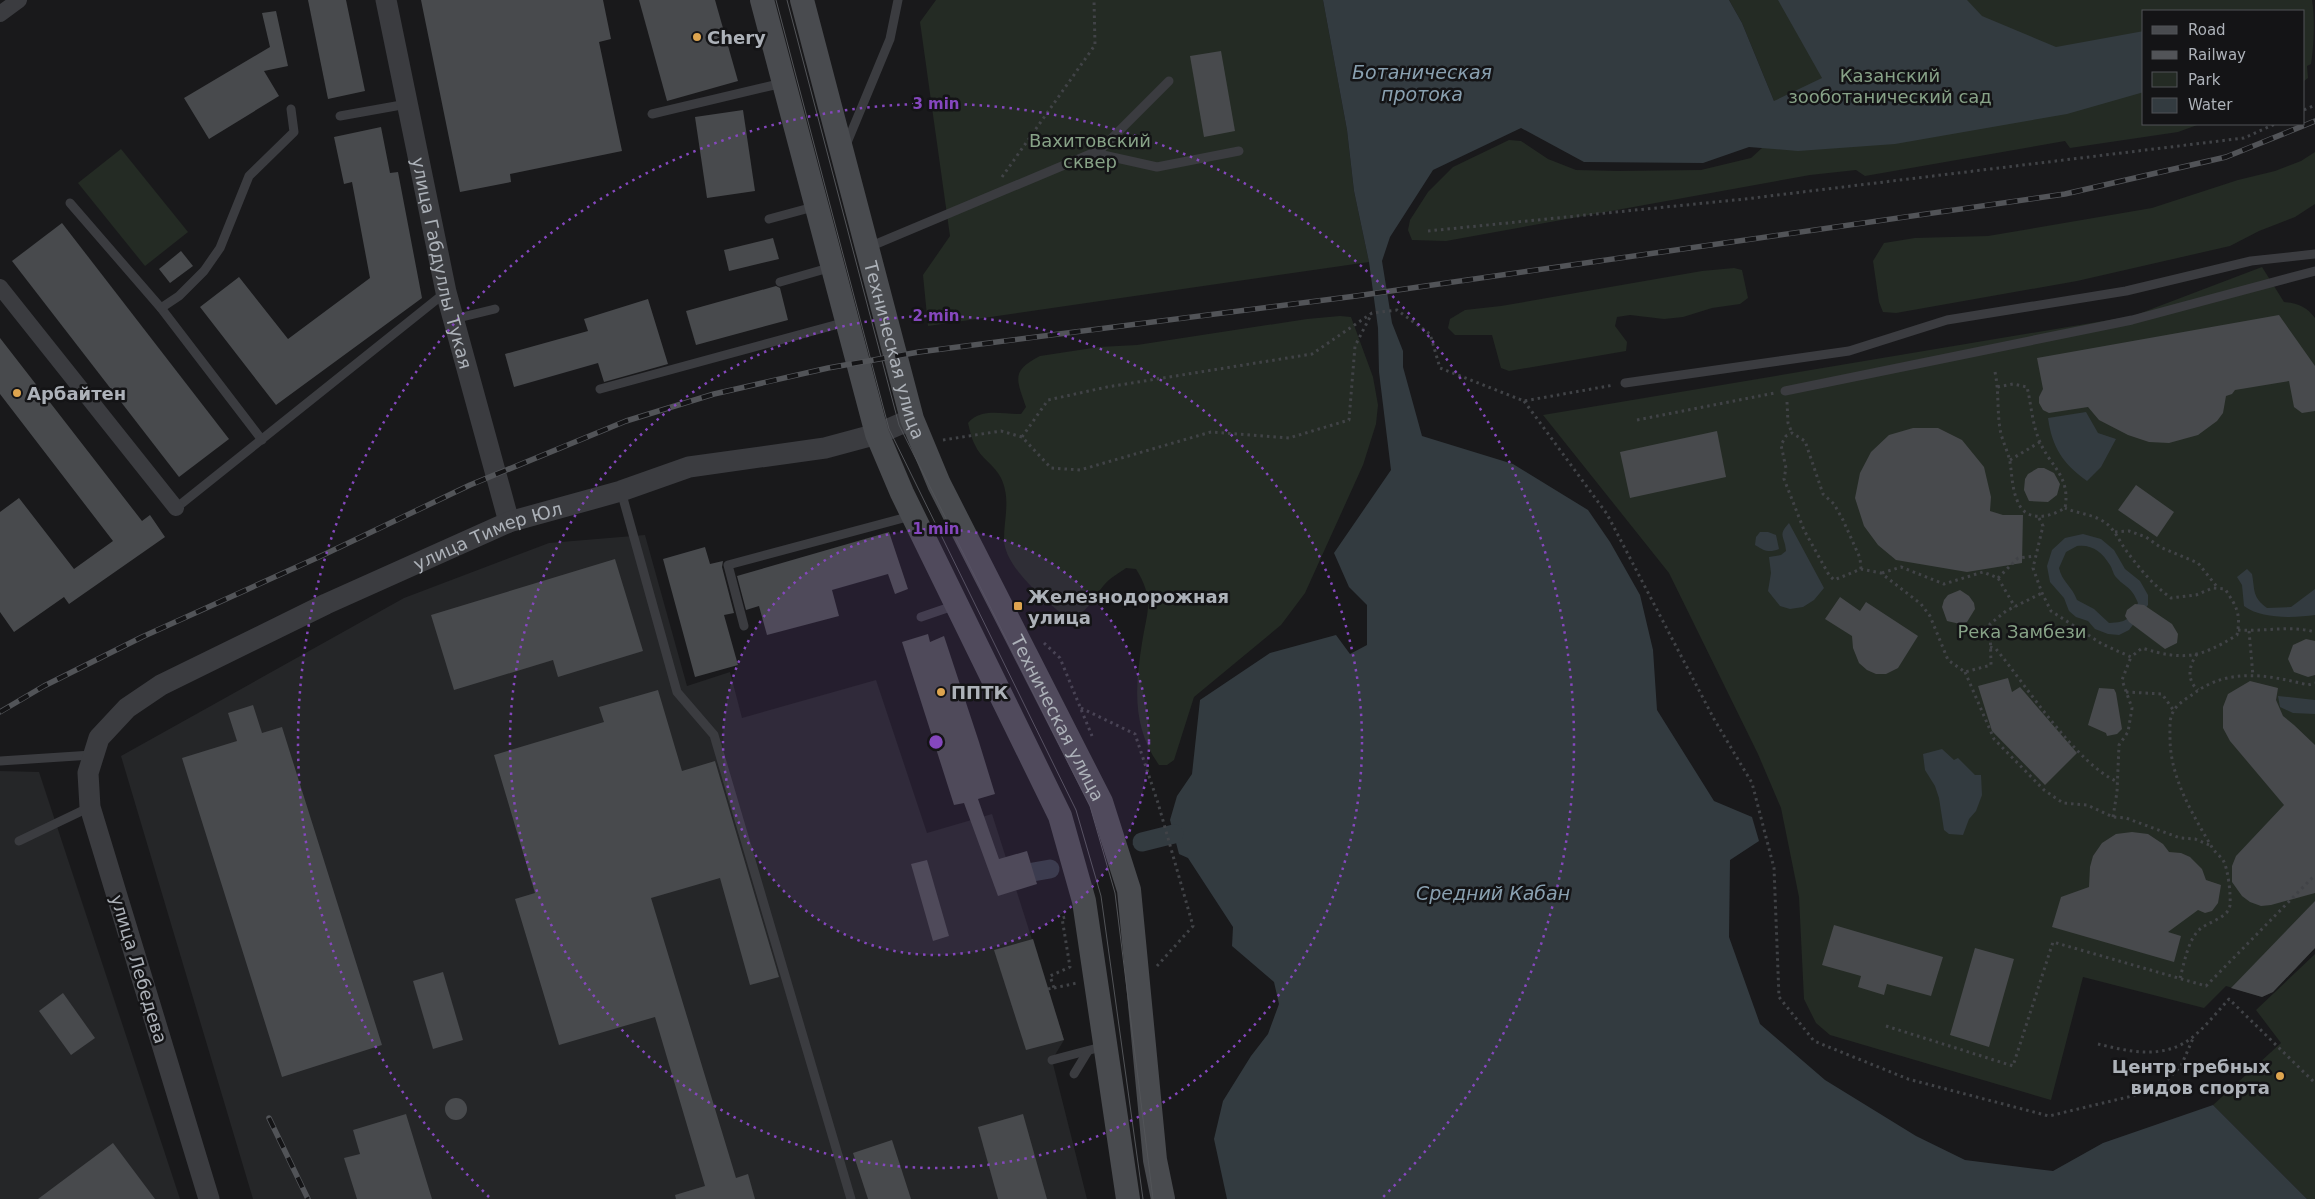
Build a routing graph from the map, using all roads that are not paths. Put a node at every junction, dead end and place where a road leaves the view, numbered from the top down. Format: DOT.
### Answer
graph roads {
  1 [pos="19,0"];
  2 [pos="386,0"];
  3 [pos="762,0"];
  4 [pos="802,0"];
  5 [pos="898,0"];
  6 [pos="0,14"];
  7 [pos="1170,81"];
  8 [pos="784,82"];
  9 [pos="407,104"];
  10 [pos="291,109"];
  11 [pos="652,114"];
  12 [pos="340,116"];
  13 [pos="1239,151"];
  14 [pos="1094,153"];
  15 [pos="842,157"];
  16 [pos="70,203"];
  17 [pos="817,206"];
  18 [pos="768,218"];
  19 [pos="866,248"];
  20 [pos="2315,254"];
  21 [pos="832,267"];
  22 [pos="2315,271"];
  23 [pos="780,282"];
  24 [pos="0,287"];
  25 [pos="446,292"];
  26 [pos="160,308"];
  27 [pos="495,309"];
  28 [pos="453,320"];
  29 [pos="846,322"];
  30 [pos="1625,383"];
  31 [pos="600,389"];
  32 [pos="1785,391"];
  33 [pos="912,419"];
  34 [pos="877,434"];
  35 [pos="262,440"];
  36 [pos="620,491"];
  37 [pos="176,508"];
  38 [pos="913,515"];
  39 [pos="508,522"];
  40 [pos="957,604"];
  41 [pos="921,617"];
  42 [pos="744,626"];
  43 [pos="96,747"];
  44 [pos="0,761"];
  45 [pos="90,807"];
  46 [pos="19,841"];
  47 [pos="1096,1048"];
  48 [pos="1052,1060"];
  49 [pos="1074,1074"];
  50 [pos="208,1199"];
  51 [pos="851,1199"];
  52 [pos="1128,1199"];
  53 [pos="1162,1199"];
  1 -- 6 [label="street"];
  2 -- 9 [label="street, улица Габдуллы Тукая"];
  3 -- 8 [label="main road"];
  4 -- 15 [label="main road, Техническая улица"];
  5 -- 15 [label="lane"];
  7 -- 14 [label="lane"];
  8 -- 11 [label="lane"];
  8 -- 17 [label="main road"];
  9 -- 12 [label="lane"];
  9 -- 25 [label="street, улица Габдуллы Тукая"];
  10 -- 26 [label="lane"];
  13 -- 14 [label="lane"];
  14 -- 19 [label="lane"];
  15 -- 19 [label="main road, Техническая улица"];
  16 -- 26 [label="lane"];
  17 -- 18 [label="lane"];
  17 -- 21 [label="main road"];
  19 -- 33 [label="main road, Техническая улица"];
  20 -- 30 [label="lane"];
  21 -- 23 [label="lane"];
  21 -- 29 [label="main road"];
  22 -- 32 [label="lane"];
  24 -- 37 [label="street"];
  25 -- 28 [label="street, улица Габдуллы Тукая"];
  25 -- 35 [label="lane"];
  26 -- 35 [label="lane"];
  27 -- 28 [label="lane"];
  28 -- 39 [label="street, улица Габдуллы Тукая"];
  29 -- 31 [label="lane"];
  29 -- 34 [label="main road"];
  33 -- 34 [label="street, улица Тимер Юл"];
  33 -- 53 [label="main road, Техническая улица"];
  34 -- 36 [label="street, улица Тимер Юл"];
  34 -- 38 [label="main road"];
  35 -- 37 [label="lane"];
  36 -- 39 [label="street, улица Тимер Юл"];
  36 -- 51 [label="lane"];
  38 -- 40 [label="main road"];
  38 -- 42 [label="lane"];
  39 -- 43 [label="street, улица Тимер Юл"];
  40 -- 41 [label="lane"];
  40 -- 47 [label="main road"];
  43 -- 44 [label="lane"];
  43 -- 45 [label="street, улица Лебедева"];
  45 -- 46 [label="lane"];
  45 -- 50 [label="street, улица Лебедева"];
  47 -- 48 [label="lane"];
  47 -- 49 [label="lane"];
  47 -- 52 [label="main road"];
}
